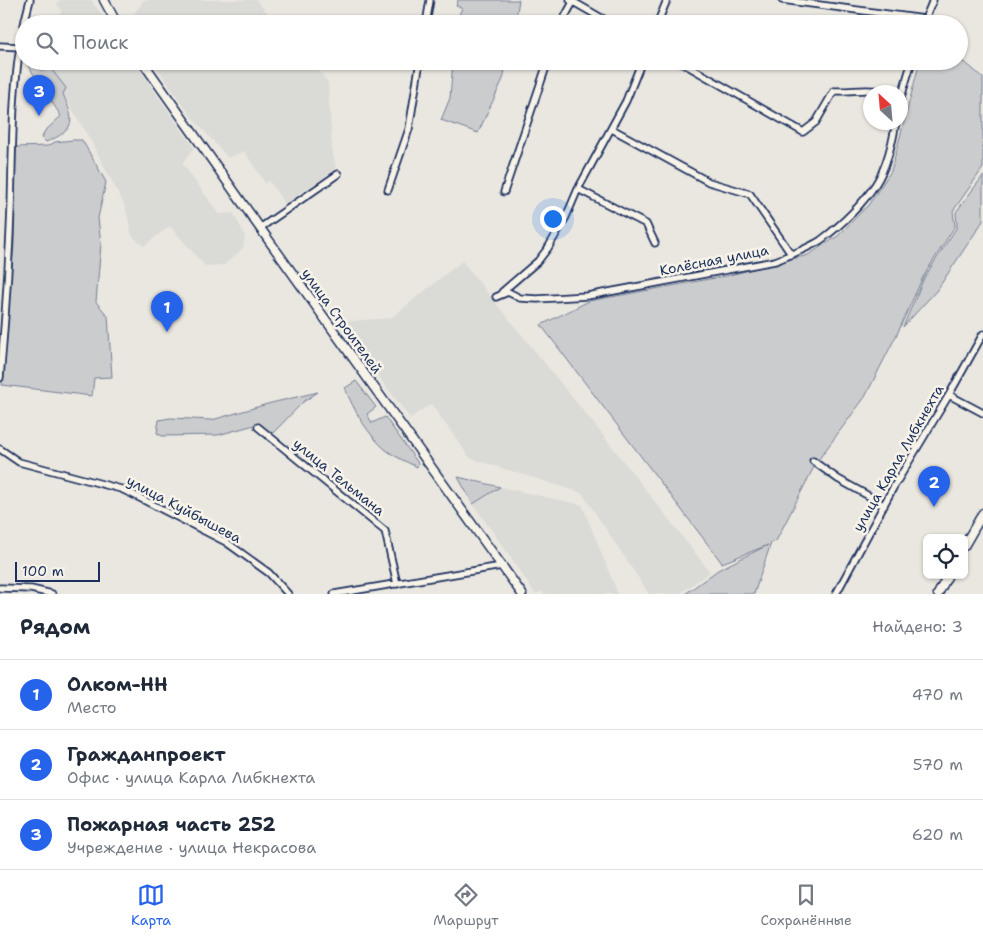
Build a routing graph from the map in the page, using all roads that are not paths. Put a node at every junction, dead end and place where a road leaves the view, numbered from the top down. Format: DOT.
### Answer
graph roads {
  1 [pos="30,0"];
  2 [pos="104,0"];
  3 [pos="430,0"];
  4 [pos="667,0"];
  5 [pos="782,0"];
  6 [pos="933,0"];
  7 [pos="571,1"];
  8 [pos="792,1"];
  9 [pos="26,15"];
  10 [pos="112,15"];
  11 [pos="428,15"];
  12 [pos="565,15"];
  13 [pos="596,15"];
  14 [pos="661,15"];
  15 [pos="884,15"];
  16 [pos="927,15"];
  17 [pos="0,46"];
  18 [pos="15,47"];
  19 [pos="18,70"];
  20 [pos="148,70"];
  21 [pos="419,70"];
  22 [pos="545,70"];
  23 [pos="638,70"];
  24 [pos="695,70"];
  25 [pos="909,70"];
  26 [pos="905,85"];
  27 [pos="863,88"];
  28 [pos="612,129"];
  29 [pos="895,130"];
  30 [pos="338,174"];
  31 [pos="578,189"];
  32 [pos="388,190"];
  33 [pos="504,192"];
  34 [pos="260,228"];
  35 [pos="654,243"];
  36 [pos="791,254"];
  37 [pos="983,334"];
  38 [pos="0,378"];
  39 [pos="949,395"];
  40 [pos="983,413"];
  41 [pos="258,427"];
  42 [pos="0,449"];
  43 [pos="813,461"];
  44 [pos="884,506"];
  45 [pos="983,513"];
  46 [pos="968,539"];
  47 [pos="502,566"];
  48 [pos="946,579"];
  49 [pos="397,584"];
  50 [pos="0,588"];
  51 [pos="52,594"];
  52 [pos="288,594"];
  53 [pos="334,594"];
  54 [pos="522,594"];
  55 [pos="836,594"];
  56 [pos="938,594"];
  1 -- 9 [label="street"];
  2 -- 10 [label="main road"];
  3 -- 11 [label="street"];
  4 -- 14 [label="street"];
  5 -- 8 [label="street"];
  6 -- 16 [label="street"];
  7 -- 12 [label="street"];
  7 -- 13 [label="street"];
  8 -- 15 [label="street"];
  17 -- 18 [label="street"];
  19 -- 38 [label="street"];
  20 -- 34 [label="main road, улица Строителей"];
  21 -- 32 [label="street"];
  22 -- 33 [label="street"];
  23 -- 28 [label="street"];
  24 -- 27 [label="street"];
  25 -- 26 [label="street"];
  28 -- 31 [label="street"];
  28 -- 36 [label="street"];
  29 -- 36 [label="street, Колёсная улица"];
  30 -- 34 [label="street"];
  31 -- 35 [label="street"];
  31 -- 36 [label="street, Колёсная улица"];
  34 -- 47 [label="main road, улица Строителей"];
  37 -- 39 [label="street, улица Карла Либкнехта"];
  39 -- 40 [label="street"];
  39 -- 44 [label="street, улица Карла Либкнехта"];
  41 -- 49 [label="street, улица Тельмана"];
  42 -- 52 [label="street, улица Куйбышева"];
  43 -- 44 [label="street"];
  44 -- 55 [label="street, улица Карла Либкнехта"];
  45 -- 46 [label="main road"];
  47 -- 49 [label="street"];
  47 -- 54 [label="main road, улица Строителей"];
  48 -- 56 [label="main road"];
  49 -- 53 [label="street"];
  50 -- 51 [label="street"];
}
